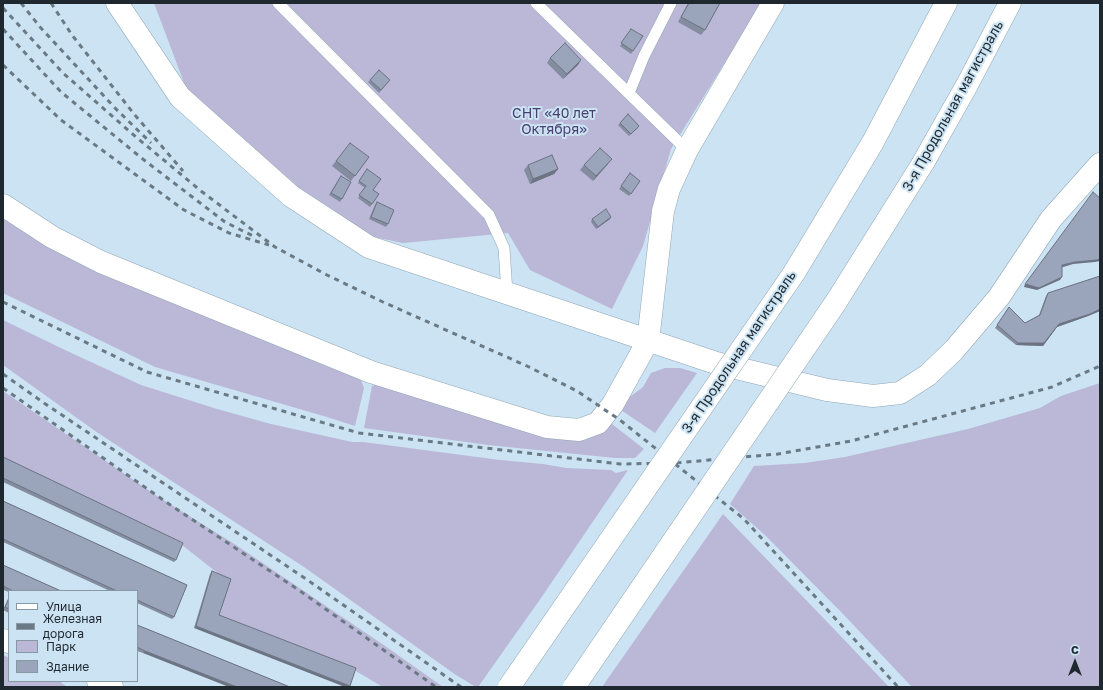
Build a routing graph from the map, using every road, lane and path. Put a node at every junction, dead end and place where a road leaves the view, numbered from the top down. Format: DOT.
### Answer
graph roads {
  1 [pos="117,3"];
  2 [pos="278,3"];
  3 [pos="536,3"];
  4 [pos="671,3"];
  5 [pos="773,3"];
  6 [pos="946,3"];
  7 [pos="1010,3"];
  8 [pos="629,93"];
  9 [pos="687,150"];
  10 [pos="1100,164"];
  11 [pos="3,205"];
  12 [pos="507,293"];
  13 [pos="648,341"];
  14 [pos="100,682"];
  15 [pos="112,687"];
  16 [pos="509,687"];
  17 [pos="574,687"];
  1 -- 12 [label="main road"];
  2 -- 12 [label="lane"];
  3 -- 8 [label="lane"];
  4 -- 8 [label="lane"];
  5 -- 9 [label="main road"];
  6 -- 16 [label="main road, 3-я Продольная магистраль, bridge"];
  7 -- 17 [label="main road, 3-я Продольная магистраль, bridge"];
  8 -- 9 [label="lane"];
  9 -- 13 [label="main road"];
  10 -- 13 [label="main road"];
  11 -- 13 [label="main road"];
  12 -- 13 [label="main road"];
  14 -- 15 [label="main road"];
}
